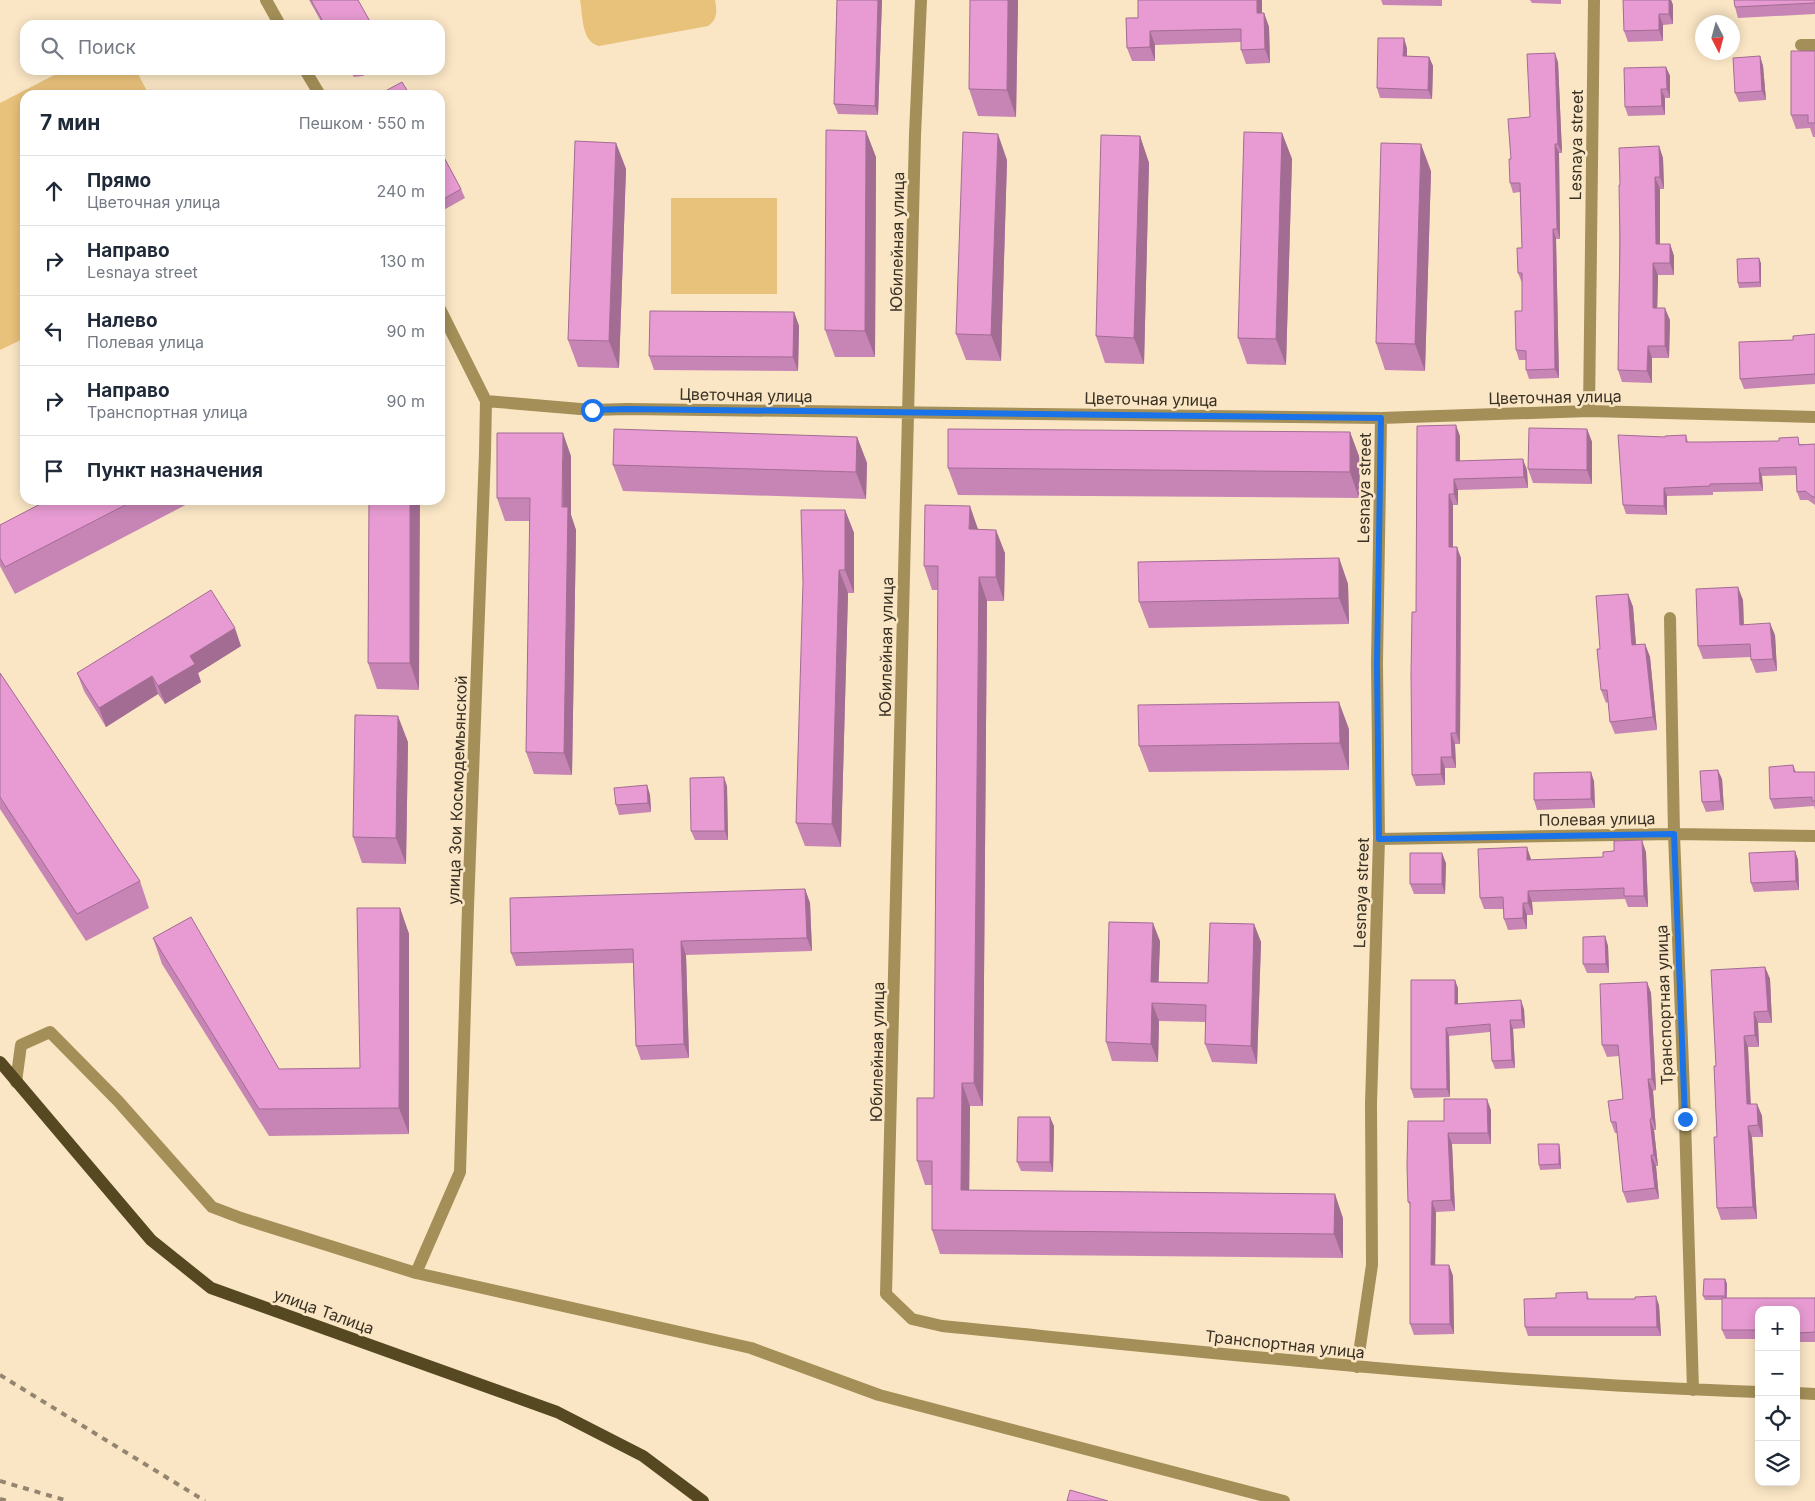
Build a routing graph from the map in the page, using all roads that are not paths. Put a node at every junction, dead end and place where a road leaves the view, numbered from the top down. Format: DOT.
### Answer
graph roads {
  1 [pos="266,0"];
  2 [pos="921,0"];
  3 [pos="1594,0"];
  4 [pos="277,20"];
  5 [pos="1801,45"];
  6 [pos="1815,45"];
  7 [pos="308,75"];
  8 [pos="317,90"];
  9 [pos="445,319"];
  10 [pos="486,401"];
  11 [pos="1588,411"];
  12 [pos="909,413"];
  13 [pos="1815,417"];
  14 [pos="1381,418"];
  15 [pos="1670,618"];
  16 [pos="1674,834"];
  17 [pos="1815,836"];
  18 [pos="1379,839"];
  19 [pos="0,1062"];
  20 [pos="16,1082"];
  21 [pos="416,1274"];
  22 [pos="886,1294"];
  23 [pos="1357,1368"];
  24 [pos="1693,1390"];
  25 [pos="1755,1392"];
  26 [pos="1800,1394"];
  27 [pos="1815,1394"];
  28 [pos="703,1501"];
  29 [pos="1284,1501"];
  1 -- 4 [label="street"];
  2 -- 12 [label="street, Юбилейная улица"];
  3 -- 11 [label="street, Lesnaya street"];
  5 -- 6 [label="street"];
  7 -- 8 [label="street"];
  9 -- 10 [label="street, улица Зои Космодемьянской"];
  10 -- 12 [label="street, Цветочная улица"];
  10 -- 21 [label="street, улица Зои Космодемьянской"];
  11 -- 13 [label="street, Цветочная улица"];
  11 -- 14 [label="street, Цветочная улица"];
  12 -- 14 [label="street, Цветочная улица"];
  12 -- 22 [label="street, Юбилейная улица"];
  14 -- 18 [label="street, Lesnaya street"];
  15 -- 16 [label="street, Транспортная улица"];
  16 -- 17 [label="street, Полевая улица"];
  16 -- 18 [label="street, Полевая улица"];
  16 -- 24 [label="street, Транспортная улица"];
  18 -- 23 [label="street, Lesnaya street"];
  19 -- 20 [label="main road, улица Талица"];
  20 -- 21 [label="street"];
  20 -- 28 [label="main road, улица Талица"];
  21 -- 29 [label="street"];
  22 -- 23 [label="street, Транспортная улица"];
  23 -- 24 [label="street, Транспортная улица"];
  24 -- 25 [label="street, Транспортная улица"];
  26 -- 27 [label="street"];
}
